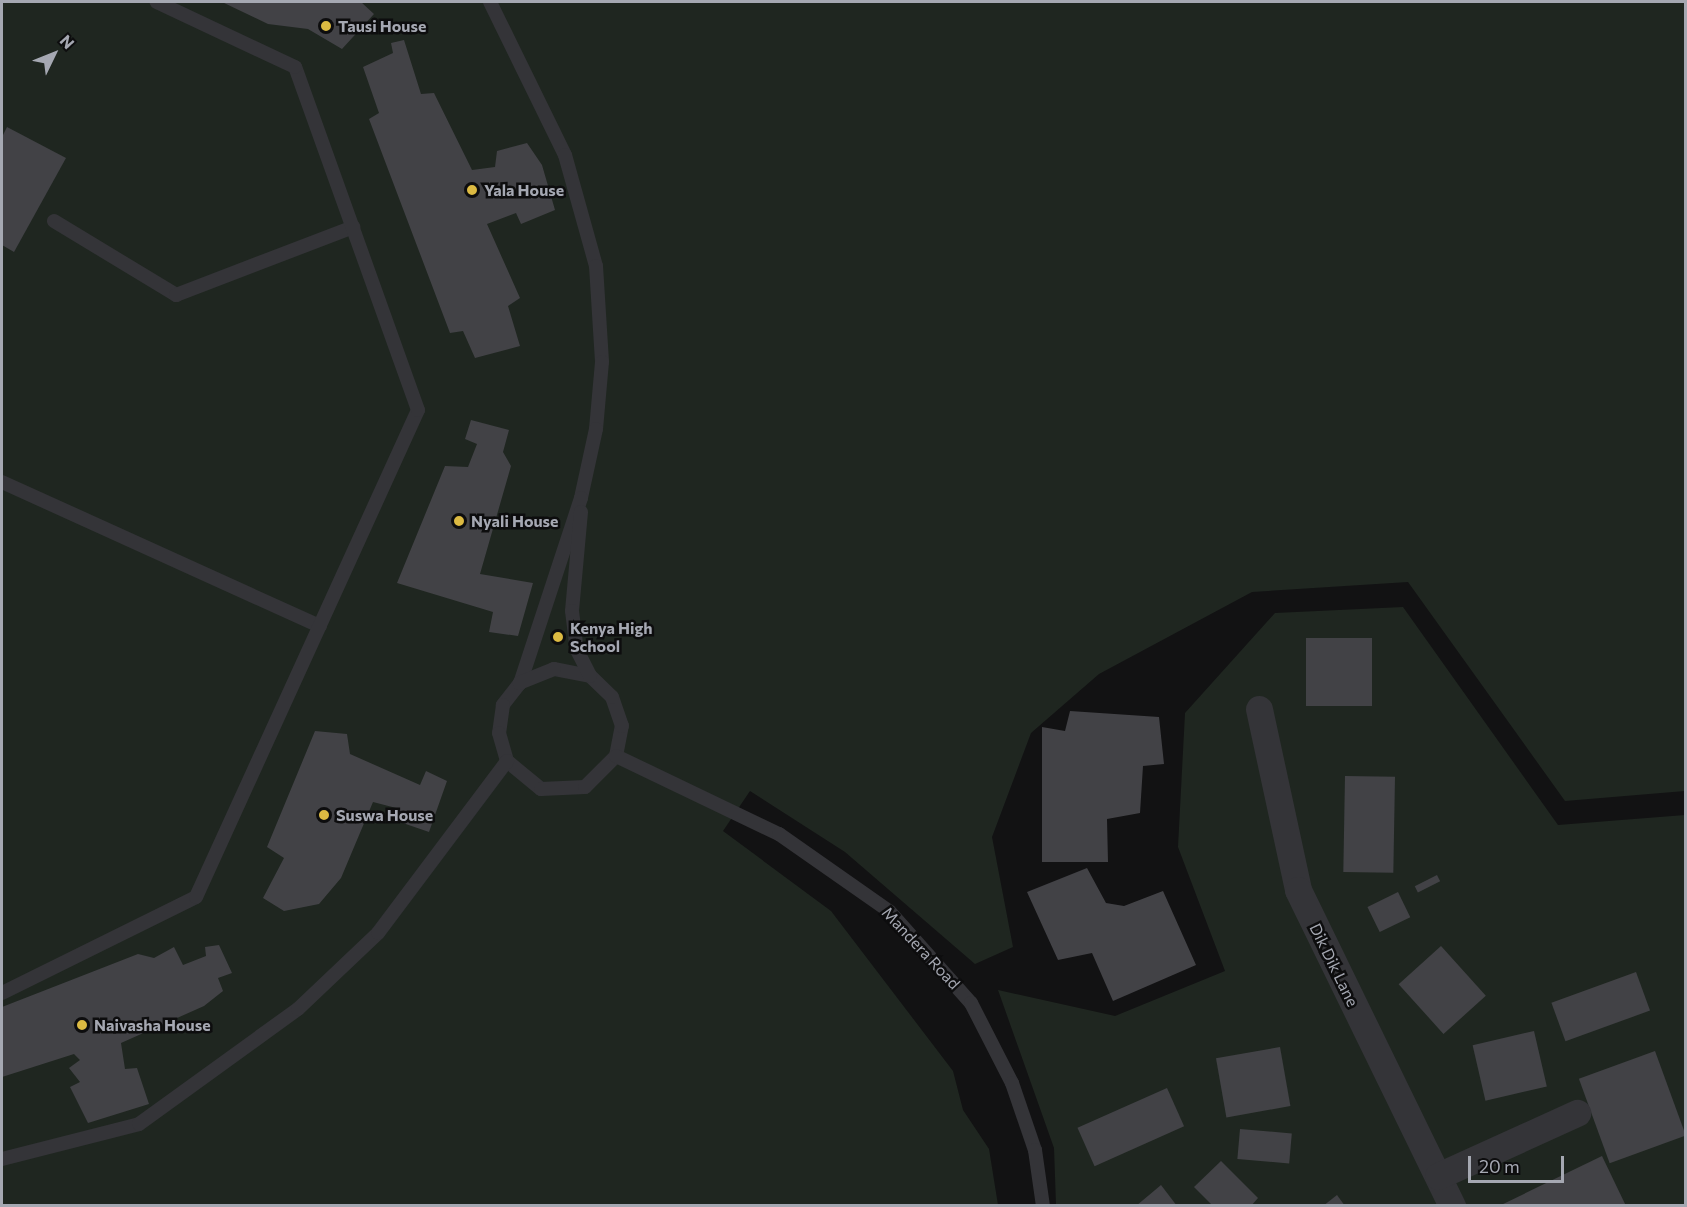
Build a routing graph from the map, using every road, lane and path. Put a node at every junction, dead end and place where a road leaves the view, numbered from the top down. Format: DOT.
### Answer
graph roads {
  1 [pos="158,2"];
  2 [pos="490,2"];
  3 [pos="54,221"];
  4 [pos="353,227"];
  5 [pos="2,482"];
  6 [pos="581,498"];
  7 [pos="320,626"];
  8 [pos="590,676"];
  9 [pos="520,683"];
  10 [pos="1259,709"];
  11 [pos="616,756"];
  12 [pos="507,761"];
  13 [pos="2,990"];
  14 [pos="1577,1113"];
  15 [pos="2,1159"];
  16 [pos="1438,1176"];
  17 [pos="1043,1206"];
  18 [pos="1452,1206"];
  1 -- 4 [label="lane"];
  2 -- 6 [label="lane"];
  3 -- 4 [label="lane"];
  4 -- 7 [label="lane"];
  5 -- 7 [label="lane"];
  6 -- 8 [label="lane"];
  6 -- 9 [label="lane"];
  7 -- 13 [label="lane"];
  8 -- 9 [label="lane"];
  8 -- 11 [label="lane"];
  9 -- 12 [label="lane"];
  10 -- 16 [label="street, Dik Dik Lane"];
  11 -- 12 [label="lane"];
  11 -- 17 [label="lane, Mandera Road"];
  12 -- 15 [label="lane"];
  14 -- 16 [label="street"];
  16 -- 18 [label="street, Dik Dik Lane"];
}
